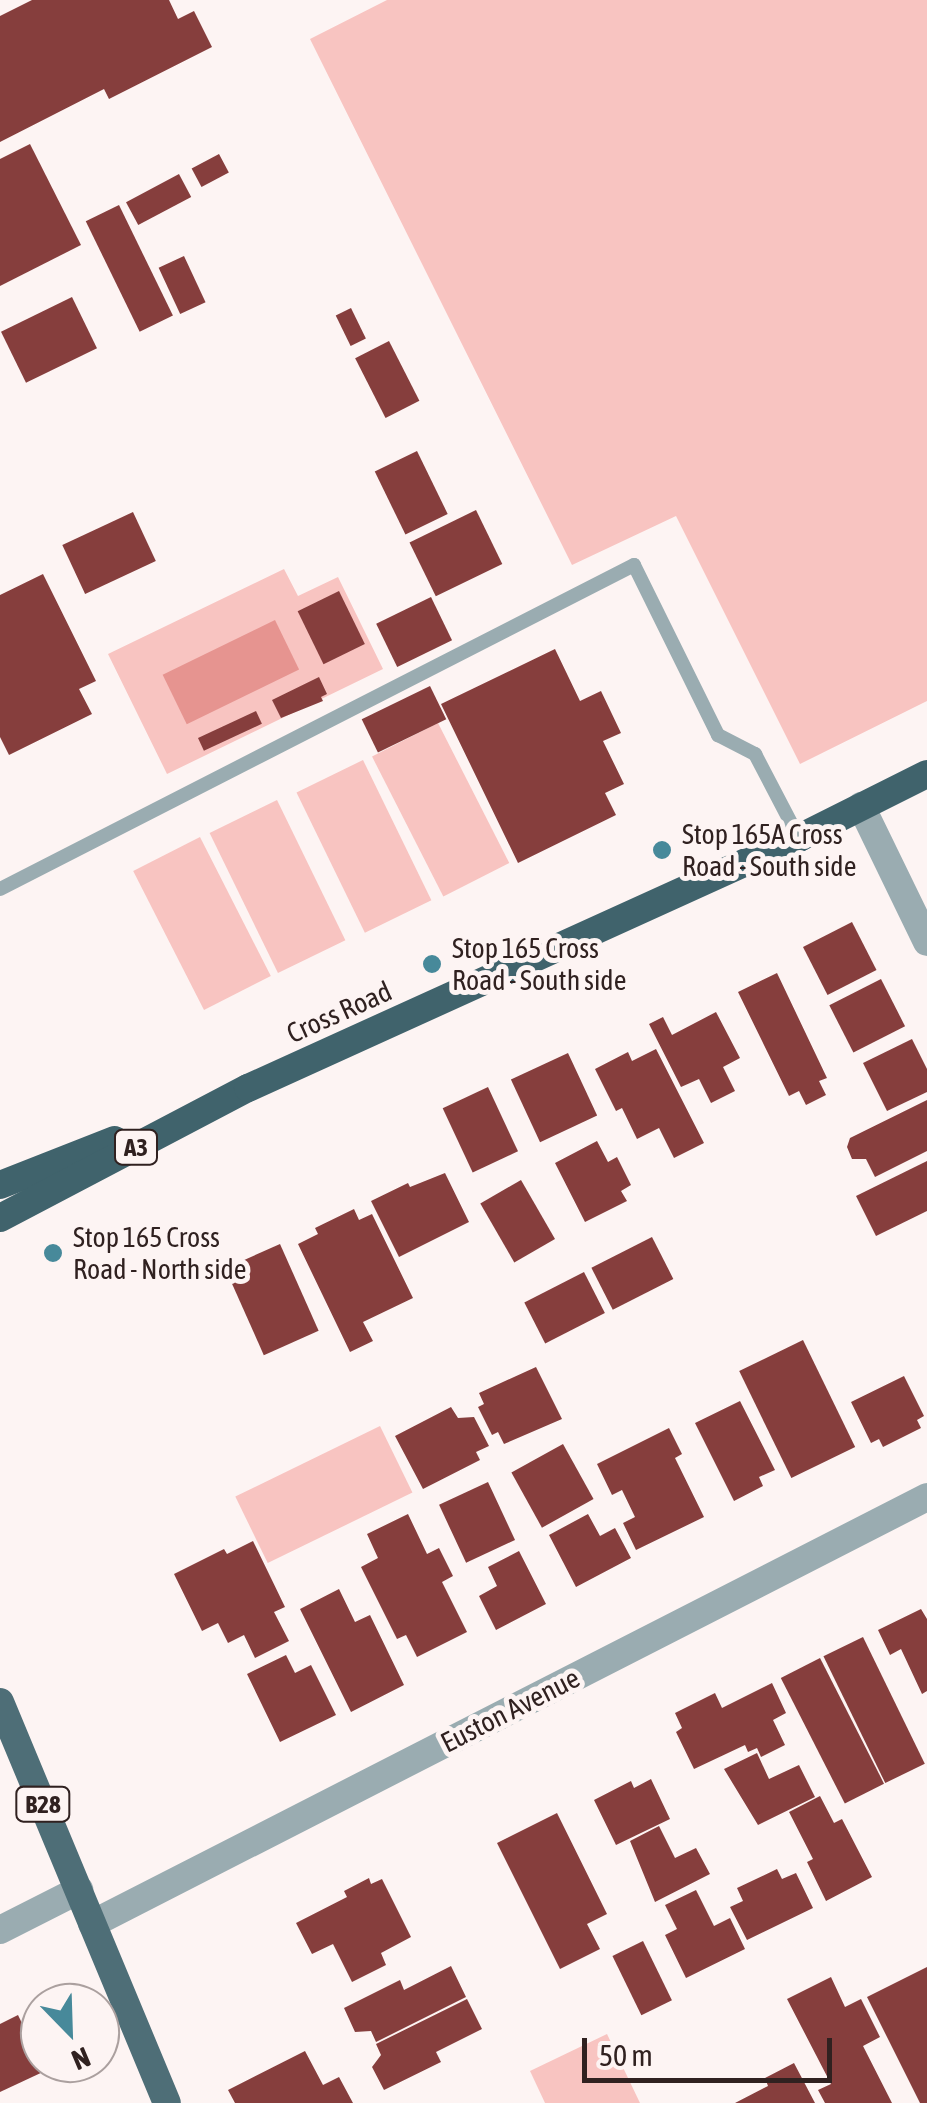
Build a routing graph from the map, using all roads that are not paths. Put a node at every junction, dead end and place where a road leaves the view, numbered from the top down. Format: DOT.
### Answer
graph roads {
  1 [pos="927,774"];
  2 [pos="862,806"];
  3 [pos="799,838"];
  4 [pos="0,889"];
  5 [pos="927,942"];
  6 [pos="248,1088"];
  7 [pos="0,1186"];
  8 [pos="0,1218"];
  9 [pos="927,1497"];
  10 [pos="0,1702"];
  11 [pos="79,1890"];
  12 [pos="92,1924"];
  13 [pos="0,1930"];
  14 [pos="167,2103"];
  1 -- 2 [label="highway, Cross Road / A3"];
  2 -- 3 [label="highway, Cross Road / A3"];
  2 -- 5 [label="street"];
  3 -- 4 [label="lane"];
  3 -- 6 [label="highway, Cross Road / A3"];
  6 -- 7 [label="highway"];
  6 -- 8 [label="highway, Cross Road / A3"];
  9 -- 12 [label="street, Euston Avenue"];
  10 -- 11 [label="main road, B28"];
  11 -- 12 [label="main road, B28"];
  11 -- 13 [label="street"];
  12 -- 14 [label="main road, B28"];
}
